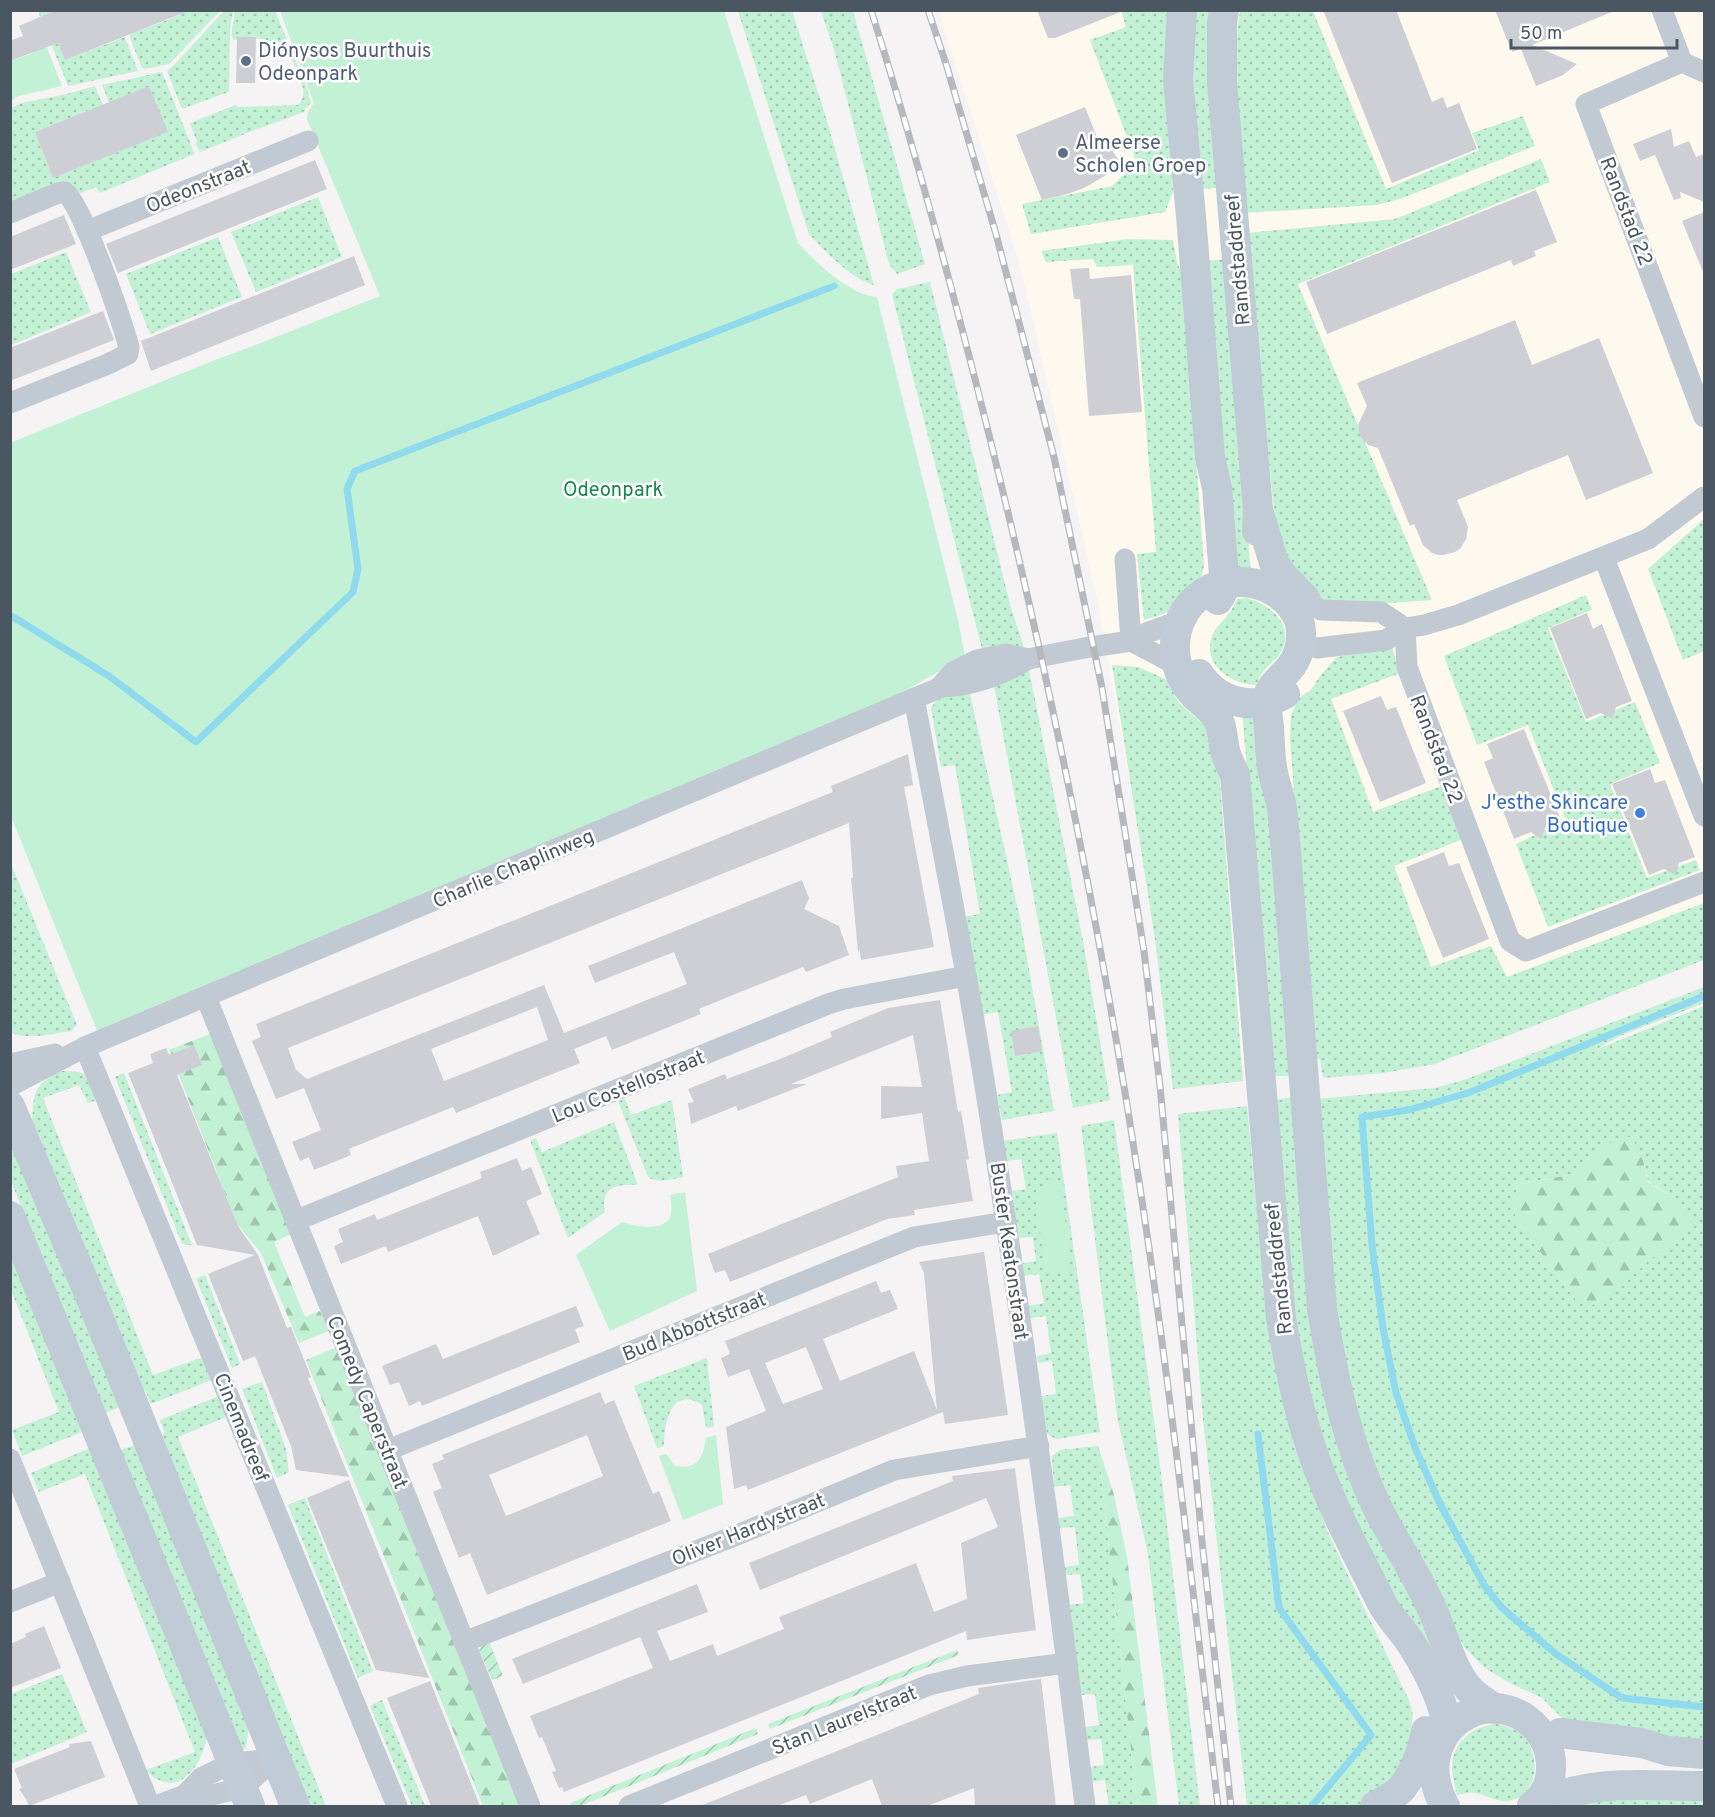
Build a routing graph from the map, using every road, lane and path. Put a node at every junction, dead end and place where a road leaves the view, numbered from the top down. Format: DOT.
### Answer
graph roads {
  1 [pos="1182,10"];
  2 [pos="1224,10"];
  3 [pos="1662,10"];
  4 [pos="1682,62"];
  5 [pos="1704,72"];
  6 [pos="308,141"];
  7 [pos="10,213"];
  8 [pos="87,231"];
  9 [pos="10,403"];
  10 [pos="1704,417"];
  11 [pos="1704,497"];
  12 [pos="1604,558"];
  13 [pos="1125,559"];
  14 [pos="1217,586"];
  15 [pos="1300,610"];
  16 [pos="1180,621"];
  17 [pos="1405,628"];
  18 [pos="1131,641"];
  19 [pos="1186,663"];
  20 [pos="914,698"];
  21 [pos="1276,698"];
  22 [pos="1214,700"];
  23 [pos="1704,816"];
  24 [pos="1704,882"];
  25 [pos="966,975"];
  26 [pos="206,997"];
  27 [pos="85,1047"];
  28 [pos="10,1064"];
  29 [pos="10,1086"];
  30 [pos="10,1106"];
  31 [pos="10,1216"];
  32 [pos="297,1221"];
  33 [pos="1005,1222"];
  34 [pos="1039,1446"];
  35 [pos="388,1450"];
  36 [pos="10,1459"];
  37 [pos="60,1582"];
  38 [pos="10,1602"];
  39 [pos="1387,1613"];
  40 [pos="464,1642"];
  41 [pos="1067,1663"];
  42 [pos="1498,1700"];
  43 [pos="1448,1729"];
  44 [pos="1558,1743"];
  45 [pos="1704,1754"];
  46 [pos="275,1759"];
  47 [pos="1434,1778"];
  48 [pos="241,1786"];
  49 [pos="1704,1786"];
  50 [pos="1558,1801"];
  51 [pos="150,1806"];
  52 [pos="155,1806"];
  53 [pos="295,1806"];
  54 [pos="398,1806"];
  55 [pos="531,1806"];
  56 [pos="629,1806"];
  57 [pos="1085,1806"];
  58 [pos="1375,1806"];
  59 [pos="1398,1806"];
  60 [pos="1445,1806"];
  61 [pos="1532,1806"];
  1 -- 14 [label="main road"];
  2 -- 15 [label="main road, Randstaddreef"];
  3 -- 4 [label="street"];
  4 -- 5 [label="street"];
  4 -- 10 [label="street, Randstad 22"];
  6 -- 8 [label="street, Odeonstraat"];
  7 -- 8 [label="street"];
  8 -- 9 [label="street"];
  11 -- 12 [label="street"];
  12 -- 17 [label="street"];
  12 -- 23 [label="street"];
  13 -- 18 [label="street"];
  14 -- 15 [label="main road"];
  14 -- 16 [label="main road"];
  14 -- 19 [label="main road"];
  15 -- 17 [label="street"];
  15 -- 17 [label="street"];
  15 -- 21 [label="main road"];
  16 -- 18 [label="street, Charlie Chaplinweg"];
  16 -- 19 [label="main road"];
  17 -- 24 [label="street, Randstad 22"];
  18 -- 19 [label="street"];
  18 -- 20 [label="street, Charlie Chaplinweg"];
  19 -- 22 [label="main road"];
  20 -- 25 [label="street, Buster Keatonstraat"];
  20 -- 26 [label="street, Charlie Chaplinweg"];
  21 -- 22 [label="main road"];
  21 -- 42 [label="main road, Randstaddreef"];
  22 -- 39 [label="main road, Randstaddreef"];
  25 -- 32 [label="street, Lou Costellostraat"];
  25 -- 33 [label="street, Buster Keatonstraat"];
  26 -- 27 [label="street, Charlie Chaplinweg"];
  26 -- 32 [label="street, Comedy Caperstraat"];
  27 -- 28 [label="street, Charlie Chaplinweg"];
  27 -- 29 [label="street, Charlie Chaplinweg"];
  27 -- 54 [label="street, Cinemadreef"];
  30 -- 46 [label="main road"];
  31 -- 48 [label="main road"];
  32 -- 35 [label="street, Comedy Caperstraat"];
  33 -- 34 [label="street, Buster Keatonstraat"];
  33 -- 35 [label="street, Bud Abbottstraat"];
  34 -- 40 [label="street, Oliver Hardystraat"];
  34 -- 41 [label="street, Buster Keatonstraat"];
  35 -- 40 [label="street, Comedy Caperstraat"];
  36 -- 37 [label="street"];
  37 -- 38 [label="street"];
  37 -- 51 [label="street"];
  39 -- 43 [label="main road, Randstaddreef"];
  39 -- 58 [label="main road"];
  40 -- 55 [label="street, Comedy Caperstraat"];
  41 -- 56 [label="street, Stan Laurelstraat"];
  41 -- 57 [label="street, Buster Keatonstraat"];
  42 -- 43 [label="main road"];
  42 -- 44 [label="main road"];
  43 -- 47 [label="main road"];
  44 -- 45 [label="main road"];
  44 -- 50 [label="main road"];
  44 -- 61 [label="main road"];
  46 -- 48 [label="street"];
  46 -- 53 [label="main road"];
  47 -- 59 [label="main road"];
  47 -- 60 [label="main road"];
  48 -- 52 [label="street"];
  49 -- 50 [label="main road"];
}
